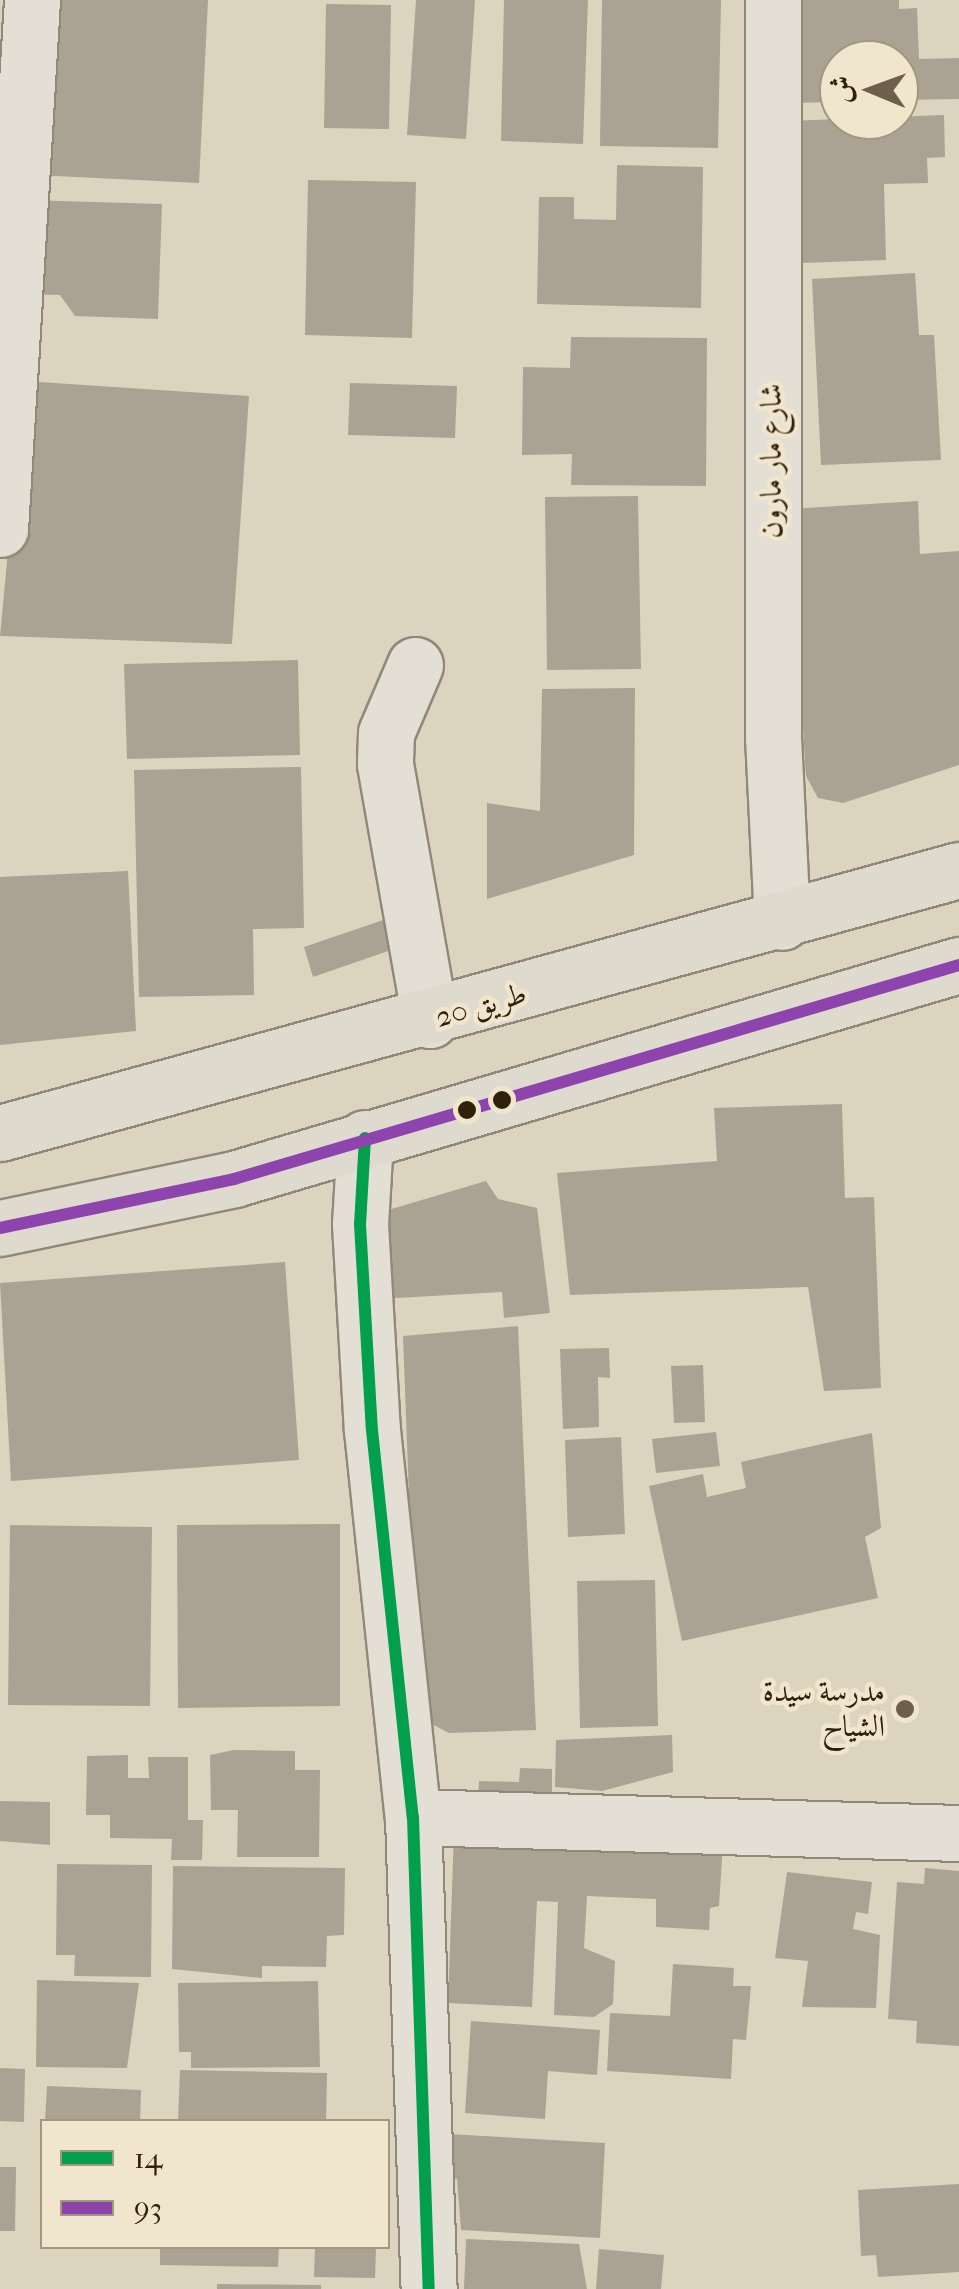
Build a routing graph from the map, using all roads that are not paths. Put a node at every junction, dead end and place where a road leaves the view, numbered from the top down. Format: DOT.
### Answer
graph roads {
  1 [pos="32,0"];
  2 [pos="772,0"];
  3 [pos="0,529"];
  4 [pos="415,665"];
  5 [pos="959,870"];
  6 [pos="782,922"];
  7 [pos="959,965"];
  8 [pos="430,1020"];
  9 [pos="0,1133"];
  10 [pos="365,1138"];
  11 [pos="0,1228"];
  12 [pos="413,1817"];
  13 [pos="959,1833"];
  14 [pos="429,2289"];
  1 -- 3 [label="street"];
  2 -- 6 [label="street, شارع مار مارون"];
  4 -- 8 [label="street"];
  5 -- 6 [label="main road, طريق 20"];
  6 -- 8 [label="main road, طريق 20"];
  7 -- 10 [label="main road"];
  8 -- 9 [label="main road, طريق 20"];
  10 -- 11 [label="main road"];
  10 -- 12 [label="street"];
  12 -- 13 [label="street"];
  12 -- 14 [label="street"];
}
